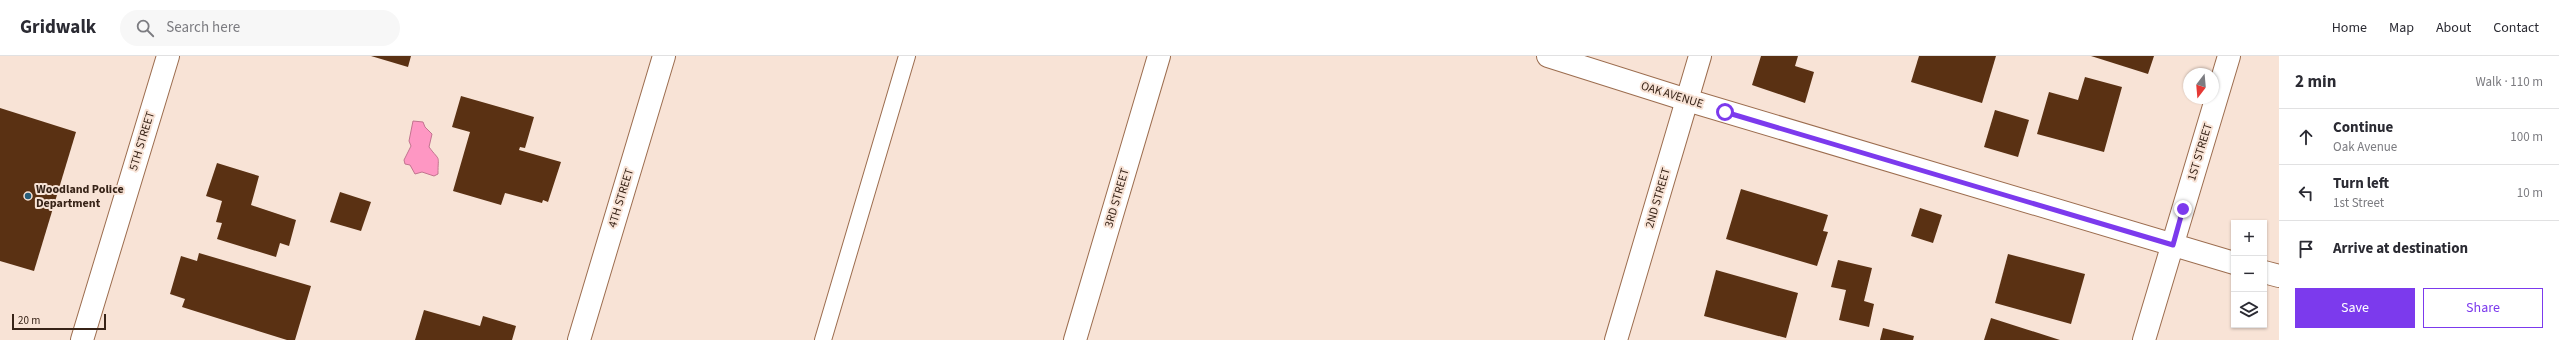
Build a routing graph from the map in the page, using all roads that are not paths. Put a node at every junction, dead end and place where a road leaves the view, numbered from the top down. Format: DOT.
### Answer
graph roads {
  1 [pos="168,56"];
  2 [pos="664,56"];
  3 [pos="907,56"];
  4 [pos="1159,56"];
  5 [pos="1548,56"];
  6 [pos="1700,56"];
  7 [pos="2229,56"];
  8 [pos="1687,100"];
  9 [pos="2173,245"];
  10 [pos="2231,262"];
  11 [pos="2267,273"];
  12 [pos="2279,276"];
  13 [pos="82,340"];
  14 [pos="579,340"];
  15 [pos="823,340"];
  16 [pos="1074,340"];
  17 [pos="1616,340"];
  18 [pos="2144,340"];
  1 -- 13 [label="street, 5TH STREET"];
  2 -- 14 [label="street, 4TH STREET"];
  3 -- 15 [label="lane"];
  4 -- 16 [label="street, 3RD STREET"];
  5 -- 8 [label="street, OAK AVENUE"];
  6 -- 8 [label="street, 2ND STREET"];
  7 -- 9 [label="street, 1ST STREET"];
  8 -- 9 [label="street, OAK AVENUE"];
  8 -- 17 [label="street, 2ND STREET"];
  9 -- 10 [label="street, OAK AVENUE"];
  9 -- 18 [label="street, 1ST STREET"];
  11 -- 12 [label="street"];
}
